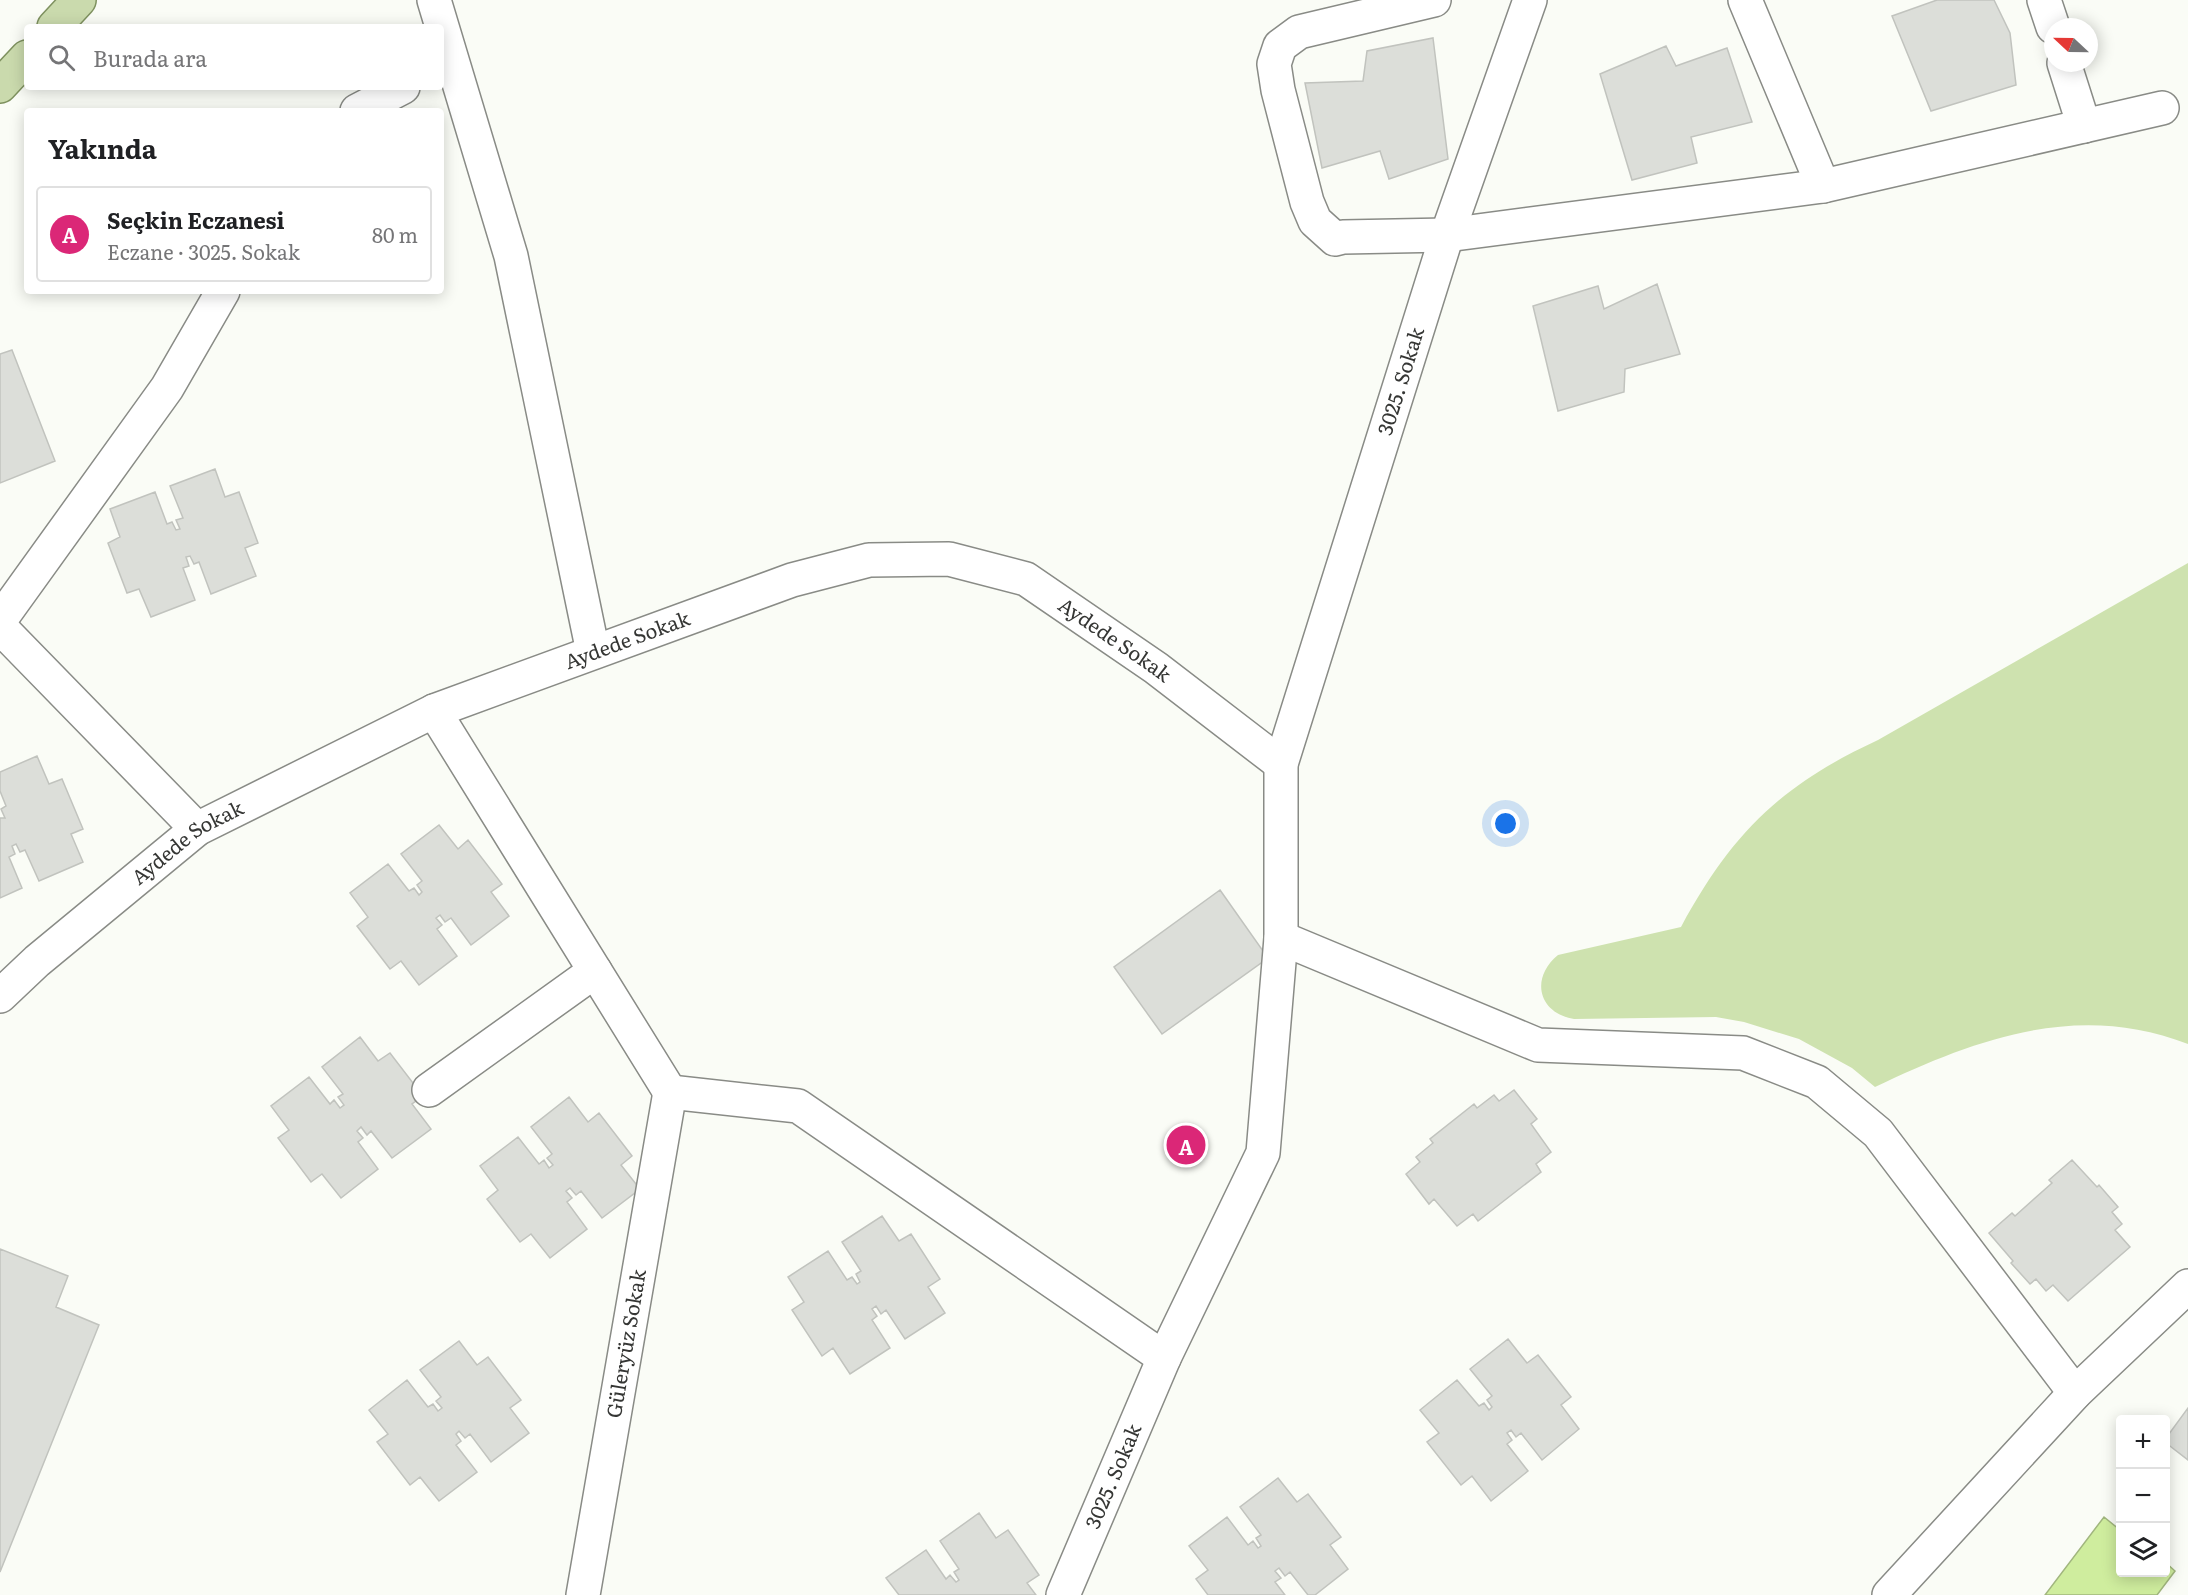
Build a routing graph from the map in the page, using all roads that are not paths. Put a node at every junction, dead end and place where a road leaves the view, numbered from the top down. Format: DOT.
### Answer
graph roads {
  1 [pos="79,0"];
  2 [pos="434,0"];
  3 [pos="1434,0"];
  4 [pos="1530,0"];
  5 [pos="1745,0"];
  6 [pos="2044,0"];
  7 [pos="2050,18"];
  8 [pos="57,24"];
  9 [pos="439,24"];
  10 [pos="444,50"];
  11 [pos="24,60"];
  12 [pos="447,65"];
  13 [pos="2067,72"];
  14 [pos="0,86"];
  15 [pos="397,90"];
  16 [pos="363,108"];
  17 [pos="2162,108"];
  18 [pos="2084,126"];
  19 [pos="1823,186"];
  20 [pos="1447,235"];
  21 [pos="221,294"];
  22 [pos="0,620"];
  23 [pos="0,627"];
  24 [pos="593,652"];
  25 [pos="434,711"];
  26 [pos="1281,764"];
  27 [pos="197,829"];
  28 [pos="1281,938"];
  29 [pos="595,971"];
  30 [pos="0,996"];
  31 [pos="429,1090"];
  32 [pos="670,1092"];
  33 [pos="2188,1286"];
  34 [pos="1164,1358"];
  35 [pos="2075,1393"];
  36 [pos="583,1595"];
  37 [pos="1063,1595"];
  38 [pos="1889,1595"];
  1 -- 8 [label="main road"];
  2 -- 9 [label="street"];
  3 -- 20 [label="street"];
  4 -- 20 [label="street, 3025. Sokak"];
  5 -- 19 [label="street"];
  6 -- 7 [label="street"];
  10 -- 12 [label="street"];
  11 -- 14 [label="main road"];
  12 -- 24 [label="street"];
  13 -- 18 [label="street"];
  15 -- 16 [label="street"];
  17 -- 18 [label="street"];
  18 -- 19 [label="street"];
  19 -- 20 [label="street"];
  20 -- 26 [label="street, 3025. Sokak"];
  21 -- 22 [label="street"];
  23 -- 27 [label="street"];
  24 -- 25 [label="street, Aydede Sokak"];
  24 -- 26 [label="street, Aydede Sokak"];
  25 -- 27 [label="street, Aydede Sokak"];
  25 -- 29 [label="street"];
  26 -- 28 [label="street, 3025. Sokak"];
  27 -- 30 [label="street, Aydede Sokak"];
  28 -- 34 [label="street, 3025. Sokak"];
  28 -- 35 [label="street"];
  29 -- 31 [label="street"];
  29 -- 32 [label="street"];
  32 -- 34 [label="street"];
  32 -- 36 [label="street, Güleryüz Sokak"];
  33 -- 35 [label="street"];
  34 -- 37 [label="street, 3025. Sokak"];
  35 -- 38 [label="street"];
}
